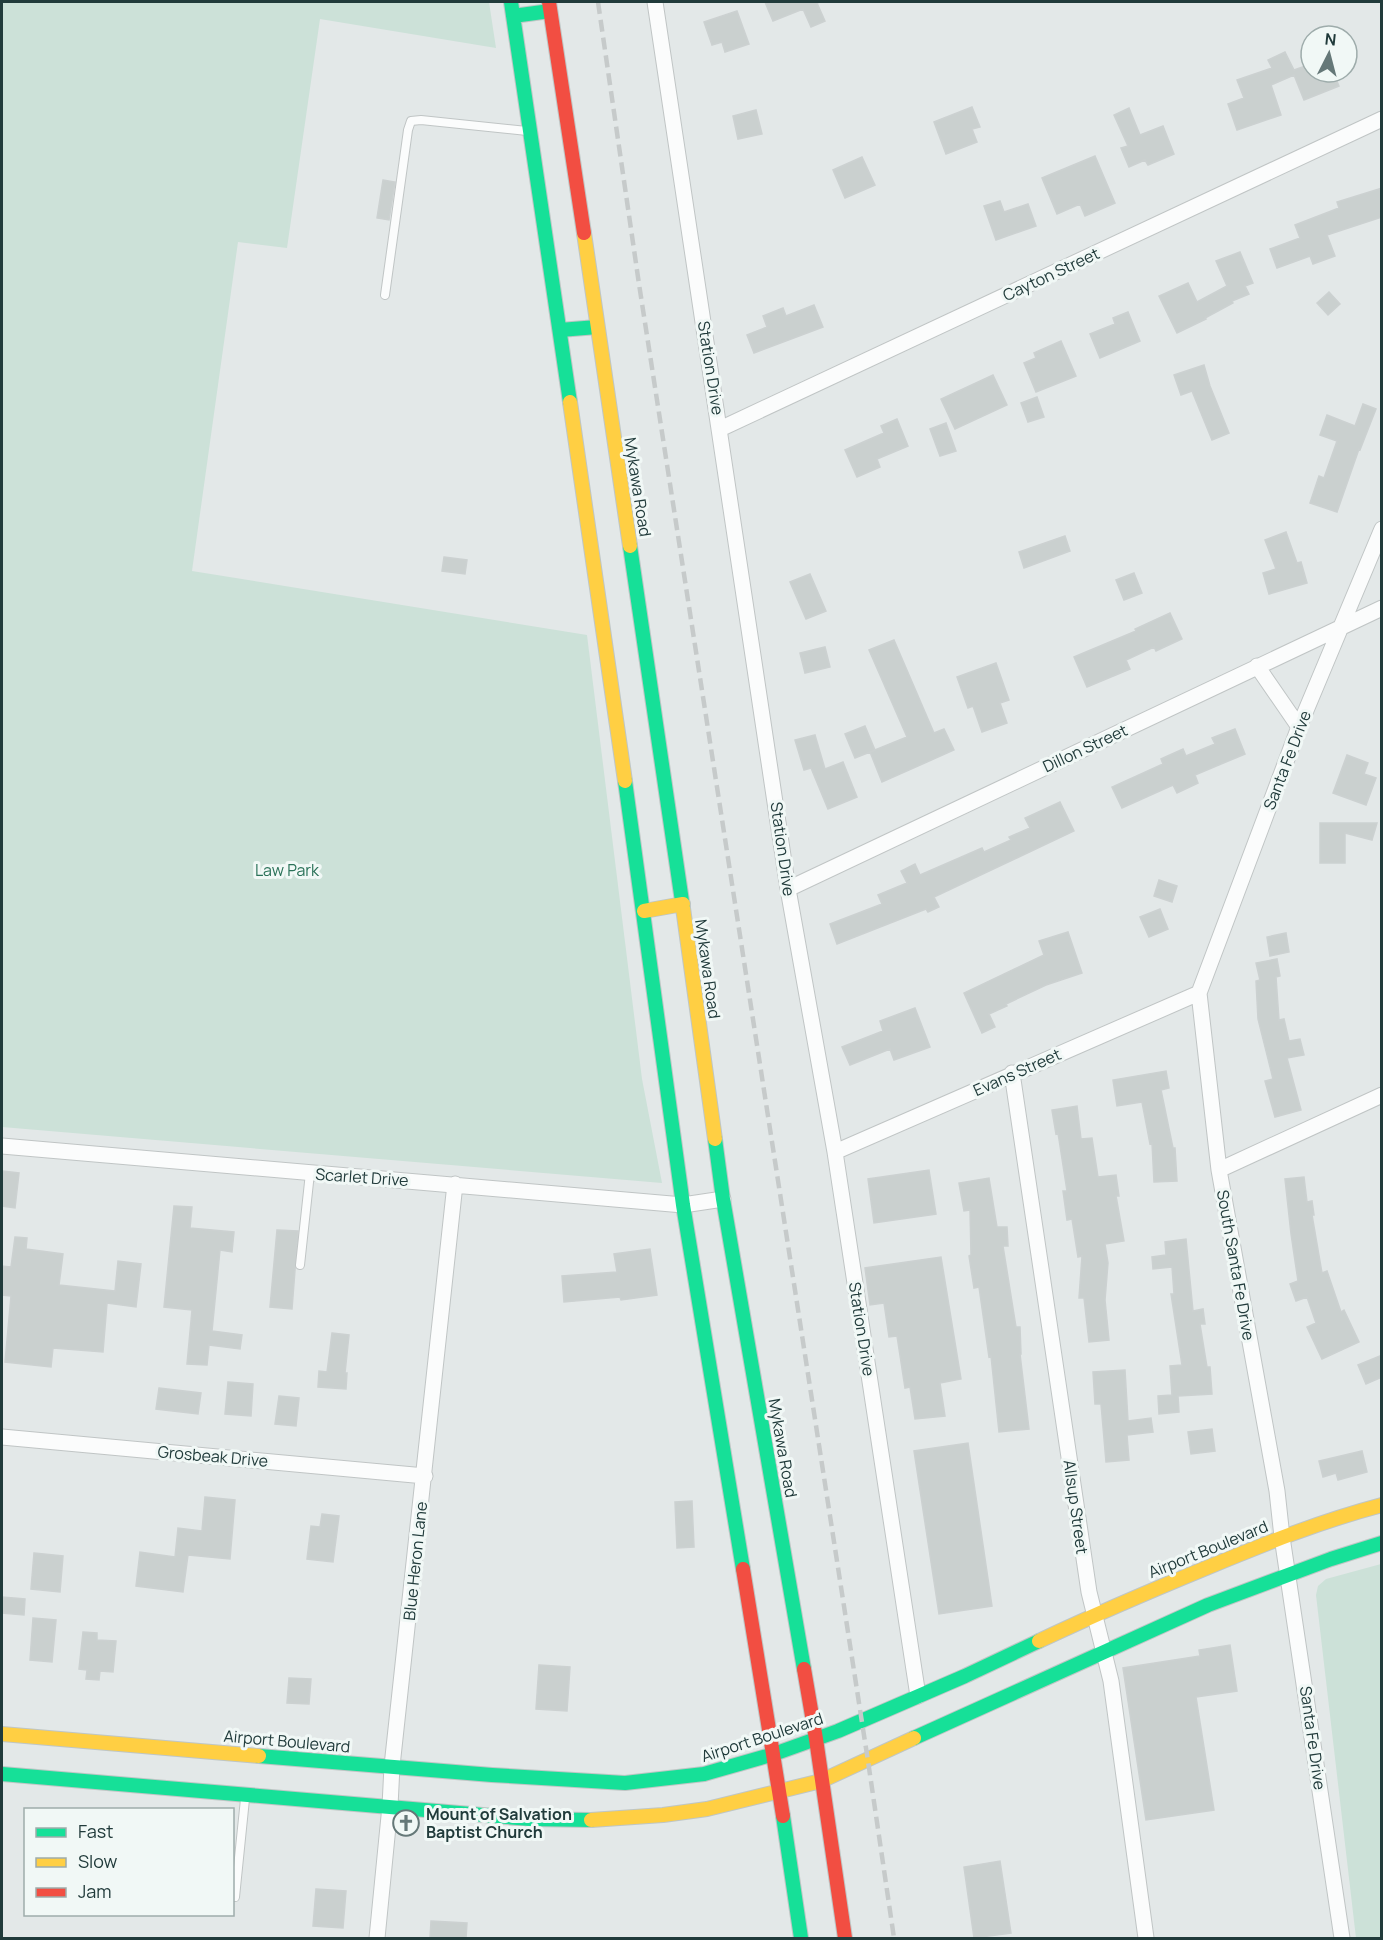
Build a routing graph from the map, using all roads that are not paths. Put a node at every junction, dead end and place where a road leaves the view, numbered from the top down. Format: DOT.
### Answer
graph roads {
  1 [pos="511,2"];
  2 [pos="655,2"];
  3 [pos="550,6"];
  4 [pos="513,16"];
  5 [pos="1382,119"];
  6 [pos="531,131"];
  7 [pos="385,295"];
  8 [pos="597,327"];
  9 [pos="560,330"];
  10 [pos="720,429"];
  11 [pos="1382,529"];
  12 [pos="1382,608"];
  13 [pos="1341,627"];
  14 [pos="1257,666"];
  15 [pos="1299,727"];
  16 [pos="788,889"];
  17 [pos="682,904"];
  18 [pos="644,911"];
  19 [pos="1199,993"];
  20 [pos="1012,1073"];
  21 [pos="1382,1095"];
  22 [pos="2,1146"];
  23 [pos="835,1152"];
  24 [pos="1219,1170"];
  25 [pos="310,1173"];
  26 [pos="455,1184"];
  27 [pos="723,1199"];
  28 [pos="683,1205"];
  29 [pos="300,1265"];
  30 [pos="2,1437"];
  31 [pos="425,1476"];
  32 [pos="1382,1505"];
  33 [pos="1282,1537"];
  34 [pos="1382,1543"];
  35 [pos="1288,1575"];
  36 [pos="1095,1614"];
  37 [pos="1104,1653"];
  38 [pos="918,1696"];
  39 [pos="2,1734"];
  40 [pos="816,1739"];
  41 [pos="774,1754"];
  42 [pos="392,1766"];
  43 [pos="2,1774"];
  44 [pos="821,1781"];
  45 [pos="779,1792"];
  46 [pos="246,1794"];
  47 [pos="390,1806"];
  48 [pos="235,1897"];
  49 [pos="377,1938"];
  50 [pos="801,1938"];
  51 [pos="845,1938"];
  52 [pos="1146,1938"];
  53 [pos="1342,1938"];
  1 -- 4 [label="main road"];
  2 -- 10 [label="street, Station Drive"];
  3 -- 4 [label="main road"];
  3 -- 8 [label="main road, Mykawa Road"];
  4 -- 6 [label="main road"];
  5 -- 10 [label="street, Cayton Street"];
  6 -- 7 [label="lane"];
  6 -- 9 [label="main road"];
  8 -- 9 [label="main road"];
  8 -- 17 [label="main road, Mykawa Road"];
  9 -- 18 [label="main road"];
  10 -- 16 [label="street, Station Drive"];
  11 -- 13 [label="street, Santa Fe Drive"];
  12 -- 13 [label="street, Dillon Street"];
  13 -- 14 [label="street, Dillon Street"];
  13 -- 15 [label="street, Santa Fe Drive"];
  14 -- 15 [label="street"];
  14 -- 16 [label="street, Dillon Street"];
  15 -- 19 [label="street, Santa Fe Drive"];
  16 -- 23 [label="street, Station Drive"];
  17 -- 18 [label="main road"];
  17 -- 27 [label="main road, Mykawa Road"];
  18 -- 28 [label="main road"];
  19 -- 20 [label="street, Evans Street"];
  19 -- 24 [label="street, South Santa Fe Drive"];
  20 -- 23 [label="street, Evans Street"];
  20 -- 36 [label="street, Allsup Street"];
  21 -- 24 [label="street"];
  22 -- 25 [label="street, Scarlet Drive"];
  23 -- 38 [label="street, Station Drive"];
  24 -- 33 [label="street, South Santa Fe Drive"];
  25 -- 26 [label="street, Scarlet Drive"];
  25 -- 29 [label="lane"];
  26 -- 28 [label="street, Scarlet Drive"];
  26 -- 31 [label="street, Blue Heron Lane"];
  27 -- 28 [label="street, Scarlet Drive"];
  27 -- 40 [label="main road, Mykawa Road"];
  28 -- 41 [label="main road"];
  30 -- 31 [label="street, Grosbeak Drive"];
  31 -- 42 [label="street, Blue Heron Lane"];
  32 -- 33 [label="main road, Airport Boulevard"];
  33 -- 35 [label="street, Santa Fe Drive"];
  33 -- 36 [label="main road, Airport Boulevard"];
  34 -- 35 [label="main road"];
  35 -- 37 [label="main road"];
  35 -- 53 [label="street, Santa Fe Drive"];
  36 -- 37 [label="street, Allsup Street"];
  36 -- 38 [label="main road, Airport Boulevard"];
  37 -- 44 [label="main road"];
  37 -- 52 [label="street, Allsup Street"];
  38 -- 40 [label="main road, Airport Boulevard"];
  39 -- 42 [label="main road, Airport Boulevard"];
  40 -- 41 [label="main road, Airport Boulevard"];
  40 -- 44 [label="main road, Mykawa Road"];
  41 -- 42 [label="main road, Airport Boulevard"];
  41 -- 45 [label="main road"];
  42 -- 47 [label="street, Blue Heron Lane"];
  43 -- 46 [label="main road"];
  44 -- 45 [label="main road"];
  44 -- 51 [label="main road, Mykawa Road"];
  45 -- 47 [label="main road"];
  45 -- 50 [label="main road"];
  46 -- 47 [label="main road"];
  46 -- 48 [label="lane"];
  47 -- 49 [label="street, Blue Heron Lane"];
}
